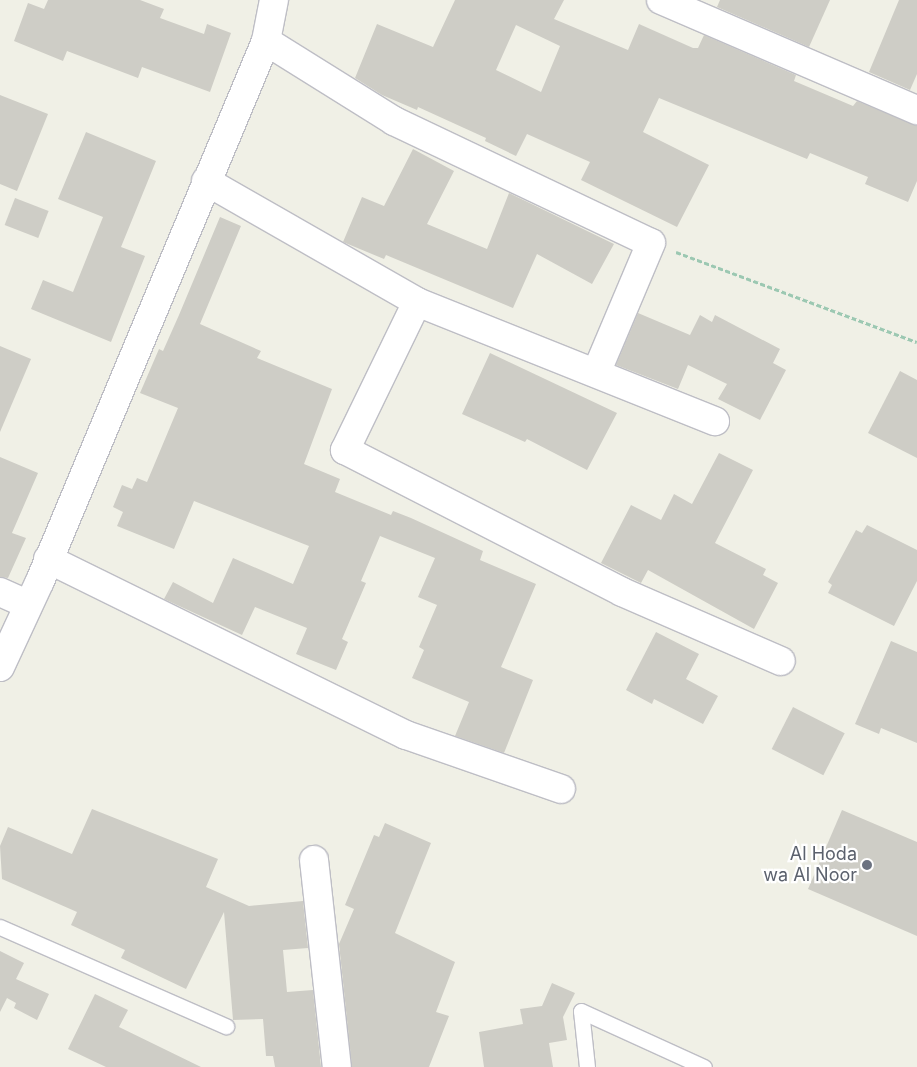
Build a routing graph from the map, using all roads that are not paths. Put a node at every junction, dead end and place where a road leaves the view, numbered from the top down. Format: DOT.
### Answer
graph roads {
  1 [pos="274,0"];
  2 [pos="661,0"];
  3 [pos="266,41"];
  4 [pos="917,110"];
  5 [pos="206,181"];
  6 [pos="417,302"];
  7 [pos="596,373"];
  8 [pos="715,421"];
  9 [pos="48,559"];
  10 [pos="0,592"];
  11 [pos="27,604"];
  12 [pos="780,661"];
  13 [pos="0,667"];
  14 [pos="562,789"];
  15 [pos="314,860"];
  16 [pos="0,927"];
  17 [pos="226,1026"];
  18 [pos="337,1067"];
  19 [pos="586,1067"];
  20 [pos="704,1067"];
  1 -- 3 [label="street"];
  2 -- 4 [label="street"];
  3 -- 5 [label="street"];
  3 -- 7 [label="street"];
  5 -- 6 [label="street"];
  5 -- 9 [label="street"];
  6 -- 7 [label="street"];
  6 -- 12 [label="street"];
  7 -- 8 [label="street"];
  9 -- 11 [label="street"];
  9 -- 14 [label="street"];
  10 -- 11 [label="street"];
  11 -- 13 [label="street"];
  15 -- 18 [label="street"];
  16 -- 17 [label="lane"];
  19 -- 20 [label="lane"];
}
